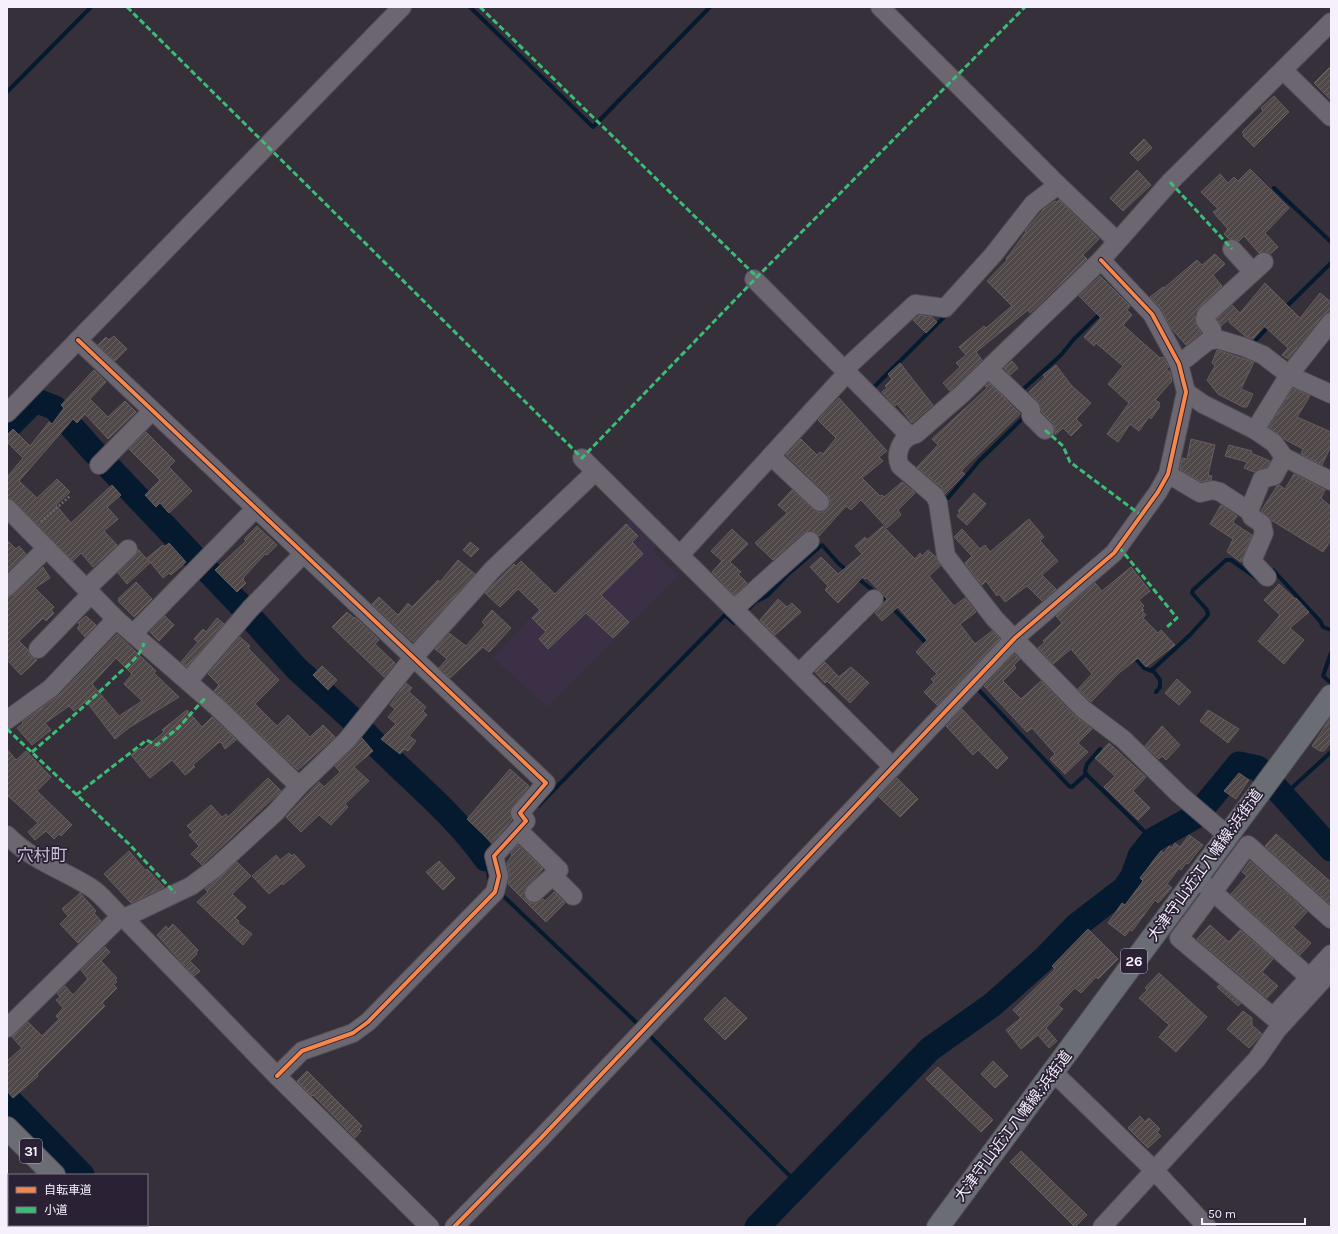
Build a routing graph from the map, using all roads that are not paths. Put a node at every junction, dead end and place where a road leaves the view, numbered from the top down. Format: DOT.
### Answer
graph roads {
  1 [pos="402,7"];
  2 [pos="880,7"];
  3 [pos="1331,22"];
  4 [pos="1283,70"];
  5 [pos="1331,117"];
  6 [pos="1058,185"];
  7 [pos="1113,237"];
  8 [pos="1232,248"];
  9 [pos="1101,260"];
  10 [pos="754,279"];
  11 [pos="1331,322"];
  12 [pos="78,340"];
  13 [pos="1212,340"];
  14 [pos="1179,364"];
  15 [pos="989,368"];
  16 [pos="846,371"];
  17 [pos="1289,375"];
  18 [pos="1186,392"];
  19 [pos="1331,394"];
  20 [pos="152,411"];
  21 [pos="7,413"];
  22 [pos="1045,430"];
  23 [pos="1255,430"];
  24 [pos="909,435"];
  25 [pos="771,456"];
  26 [pos="1284,457"];
  27 [pos="582,458"];
  28 [pos="99,465"];
  29 [pos="595,472"];
  30 [pos="1168,474"];
  31 [pos="1331,481"];
  32 [pos="820,502"];
  33 [pos="7,508"];
  34 [pos="255,508"];
  35 [pos="1249,511"];
  36 [pos="810,541"];
  37 [pos="46,548"];
  38 [pos="128,549"];
  39 [pos="303,554"];
  40 [pos="680,555"];
  41 [pos="1267,578"];
  42 [pos="7,587"];
  43 [pos="89,592"];
  44 [pos="874,599"];
  45 [pos="734,609"];
  46 [pos="116,619"];
  47 [pos="133,634"];
  48 [pos="1015,638"];
  49 [pos="38,649"];
  50 [pos="413,658"];
  51 [pos="799,673"];
  52 [pos="188,681"];
  53 [pos="1331,696"];
  54 [pos="7,720"];
  55 [pos="893,767"];
  56 [pos="299,786"];
  57 [pos="518,830"];
  58 [pos="7,835"];
  59 [pos="1227,835"];
  60 [pos="553,876"];
  61 [pos="1196,877"];
  62 [pos="1212,892"];
  63 [pos="534,893"];
  64 [pos="574,896"];
  65 [pos="123,917"];
  66 [pos="1331,919"];
  67 [pos="1331,954"];
  68 [pos="1331,971"];
  69 [pos="1309,977"];
  70 [pos="7,1028"];
  71 [pos="1054,1072"];
  72 [pos="277,1076"];
  73 [pos="7,1128"];
  74 [pos="1154,1170"];
  75 [pos="53,1174"];
  76 [pos="430,1227"];
  77 [pos="454,1227"];
  78 [pos="938,1227"];
  79 [pos="1102,1227"];
  80 [pos="1207,1227"];
  1 -- 12 [label="street"];
  2 -- 6 [label="street"];
  3 -- 4 [label="street"];
  4 -- 5 [label="street"];
  4 -- 7 [label="street"];
  6 -- 7 [label="street"];
  6 -- 16 [label="street"];
  7 -- 9 [label="street"];
  8 -- 13 [label="street"];
  9 -- 14 [label="street"];
  9 -- 15 [label="street"];
  10 -- 16 [label="street"];
  11 -- 17 [label="street"];
  12 -- 20 [label="street"];
  12 -- 21 [label="street"];
  13 -- 14 [label="street"];
  13 -- 17 [label="street"];
  14 -- 18 [label="street"];
  15 -- 22 [label="street"];
  15 -- 24 [label="street"];
  16 -- 24 [label="street"];
  16 -- 25 [label="street"];
  17 -- 19 [label="street"];
  17 -- 23 [label="street"];
  18 -- 23 [label="street"];
  18 -- 30 [label="street"];
  20 -- 28 [label="street"];
  20 -- 34 [label="street"];
  23 -- 26 [label="street"];
  24 -- 48 [label="street"];
  25 -- 32 [label="street"];
  25 -- 40 [label="street"];
  26 -- 31 [label="street"];
  26 -- 35 [label="street"];
  27 -- 29 [label="street"];
  29 -- 40 [label="street"];
  29 -- 50 [label="street"];
  30 -- 35 [label="street"];
  30 -- 48 [label="street"];
  33 -- 37 [label="street"];
  34 -- 39 [label="street"];
  34 -- 47 [label="street"];
  35 -- 41 [label="street"];
  36 -- 45 [label="street"];
  37 -- 42 [label="street"];
  37 -- 43 [label="street"];
  38 -- 43 [label="street"];
  39 -- 50 [label="street"];
  39 -- 52 [label="street"];
  40 -- 45 [label="street"];
  43 -- 46 [label="street"];
  43 -- 49 [label="street"];
  44 -- 51 [label="street"];
  45 -- 51 [label="street"];
  46 -- 47 [label="street"];
  46 -- 54 [label="street"];
  47 -- 52 [label="street"];
  48 -- 55 [label="street"];
  48 -- 59 [label="street"];
  50 -- 56 [label="street"];
  50 -- 57 [label="street"];
  51 -- 55 [label="street"];
  52 -- 56 [label="street"];
  53 -- 59 [label="main road, 大津守山近江八幡線;浜街道 / 26"];
  55 -- 77 [label="street"];
  56 -- 65 [label="street"];
  57 -- 60 [label="street"];
  57 -- 72 [label="street"];
  58 -- 65 [label="street"];
  59 -- 61 [label="main road, 大津守山近江八幡線;浜街道 / 26"];
  60 -- 63 [label="street"];
  60 -- 64 [label="street"];
  61 -- 62 [label="street"];
  61 -- 71 [label="main road, 大津守山近江八幡線;浜街道 / 26"];
  62 -- 66 [label="street"];
  62 -- 69 [label="street"];
  62 -- 69 [label="street"];
  65 -- 70 [label="street"];
  65 -- 72 [label="street"];
  67 -- 69 [label="street"];
  68 -- 74 [label="street"];
  71 -- 74 [label="street"];
  71 -- 78 [label="main road, 大津守山近江八幡線;浜街道 / 26"];
  72 -- 76 [label="street"];
  73 -- 75 [label="main road, 31"];
  74 -- 79 [label="street"];
  74 -- 80 [label="street"];
}
